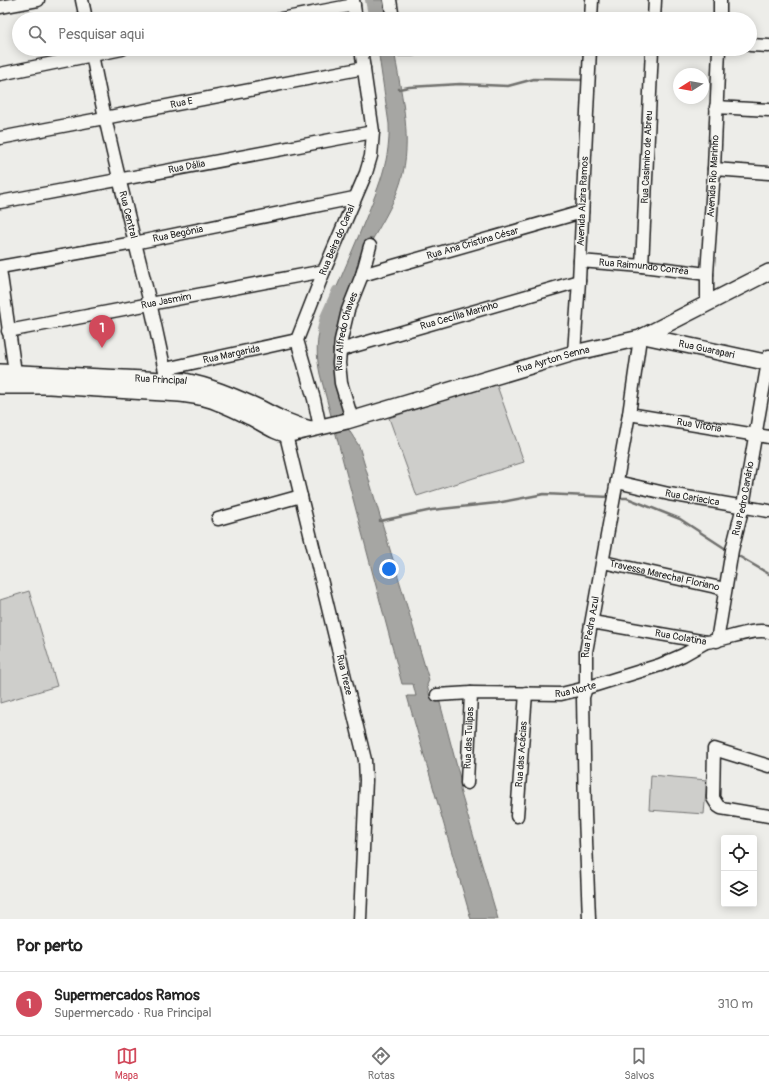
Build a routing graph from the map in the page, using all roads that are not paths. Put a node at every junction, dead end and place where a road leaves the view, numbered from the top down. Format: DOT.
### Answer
graph roads {
  1 [pos="38,0"];
  2 [pos="82,0"];
  3 [pos="390,0"];
  4 [pos="592,0"];
  5 [pos="656,0"];
  6 [pos="720,0"];
  7 [pos="354,3"];
  8 [pos="0,7"];
  9 [pos="85,12"];
  10 [pos="313,12"];
  11 [pos="392,12"];
  12 [pos="591,12"];
  13 [pos="655,12"];
  14 [pos="720,12"];
  15 [pos="757,45"];
  16 [pos="769,46"];
  17 [pos="75,56"];
  18 [pos="93,56"];
  19 [pos="362,56"];
  20 [pos="590,56"];
  21 [pos="652,56"];
  22 [pos="719,56"];
  23 [pos="364,68"];
  24 [pos="0,74"];
  25 [pos="716,107"];
  26 [pos="769,110"];
  27 [pos="104,118"];
  28 [pos="373,132"];
  29 [pos="0,138"];
  30 [pos="714,169"];
  31 [pos="769,173"];
  32 [pos="119,180"];
  33 [pos="354,198"];
  34 [pos="0,202"];
  35 [pos="582,212"];
  36 [pos="134,243"];
  37 [pos="370,246"];
  38 [pos="580,261"];
  39 [pos="642,266"];
  40 [pos="0,268"];
  41 [pos="324,271"];
  42 [pos="769,272"];
  43 [pos="707,274"];
  44 [pos="362,275"];
  45 [pos="579,280"];
  46 [pos="150,303"];
  47 [pos="707,303"];
  48 [pos="8,331"];
  49 [pos="642,337"];
  50 [pos="297,340"];
  51 [pos="340,350"];
  52 [pos="574,353"];
  53 [pos="769,360"];
  54 [pos="7,372"];
  55 [pos="166,375"];
  56 [pos="0,386"];
  57 [pos="629,414"];
  58 [pos="350,420"];
  59 [pos="320,428"];
  60 [pos="287,429"];
  61 [pos="756,434"];
  62 [pos="769,437"];
  63 [pos="617,482"];
  64 [pos="301,496"];
  65 [pos="743,506"];
  66 [pos="769,511"];
  67 [pos="218,519"];
  68 [pos="603,562"];
  69 [pos="725,589"];
  70 [pos="592,622"];
  71 [pos="769,632"];
  72 [pos="711,642"];
  73 [pos="586,688"];
  74 [pos="471,693"];
  75 [pos="526,693"];
  76 [pos="437,695"];
  77 [pos="769,766"];
  78 [pos="467,783"];
  79 [pos="517,816"];
  80 [pos="769,816"];
  81 [pos="360,919"];
  82 [pos="589,919"];
  1 -- 8 [label="street"];
  2 -- 9 [label="street"];
  3 -- 11 [label="street"];
  4 -- 12 [label="street"];
  5 -- 13 [label="street"];
  6 -- 14 [label="street"];
  7 -- 10 [label="street"];
  15 -- 16 [label="street"];
  17 -- 24 [label="street"];
  18 -- 27 [label="street, Rua Central"];
  19 -- 23 [label="street, Rua Beira do Canal"];
  20 -- 35 [label="street, Avenida Alzira Ramos"];
  21 -- 39 [label="street, Rua Casimiro de Abreu"];
  22 -- 25 [label="street, Avenida Rio Marinho"];
  23 -- 27 [label="street, Rua E"];
  23 -- 28 [label="street, Rua Beira do Canal"];
  25 -- 26 [label="street"];
  25 -- 30 [label="street, Avenida Rio Marinho"];
  27 -- 29 [label="street, Rua E"];
  27 -- 32 [label="street, Rua Central"];
  28 -- 32 [label="street, Rua Dália"];
  28 -- 33 [label="street, Rua Beira do Canal"];
  30 -- 31 [label="street"];
  30 -- 43 [label="street, Avenida Rio Marinho"];
  32 -- 34 [label="street, Rua Dália"];
  32 -- 36 [label="street, Rua Central"];
  33 -- 36 [label="street, Rua Begônia"];
  33 -- 41 [label="street, Rua Beira do Canal"];
  35 -- 38 [label="street, Avenida Alzira Ramos"];
  35 -- 44 [label="street, Rua Ana Cristina César"];
  36 -- 40 [label="street, Rua Begônia"];
  36 -- 46 [label="street, Rua Central"];
  37 -- 44 [label="street, Rua Alfredo Chaves"];
  38 -- 39 [label="street, Rua Raimundo Corrêa"];
  38 -- 45 [label="street, Avenida Alzira Ramos"];
  39 -- 43 [label="street, Rua Raimundo Corrêa"];
  40 -- 48 [label="street"];
  41 -- 46 [label="street, Rua Jasmim"];
  41 -- 50 [label="street, Rua Beira do Canal"];
  42 -- 47 [label="main road, Rua Ayrton Senna"];
  43 -- 47 [label="street, Avenida Rio Marinho"];
  44 -- 51 [label="street, Rua Alfredo Chaves"];
  45 -- 51 [label="street, Rua Cecília Marinho"];
  45 -- 52 [label="street, Avenida Alzira Ramos"];
  46 -- 48 [label="street, Rua Jasmim"];
  46 -- 55 [label="street, Rua Central"];
  47 -- 49 [label="main road, Rua Ayrton Senna"];
  48 -- 54 [label="street"];
  49 -- 52 [label="main road, Rua Ayrton Senna"];
  49 -- 53 [label="main road, Rua Guarapari"];
  49 -- 57 [label="street, Rua Pedra Azul"];
  50 -- 55 [label="street, Rua Margarida"];
  50 -- 59 [label="street"];
  51 -- 58 [label="street, Rua Alfredo Chaves"];
  52 -- 58 [label="main road, Rua Ayrton Senna"];
  53 -- 61 [label="street, Rua Pedro Canário"];
  54 -- 55 [label="main road, Rua Principal"];
  55 -- 60 [label="main road, Rua Principal"];
  56 -- 60 [label="main road, Rua Principal"];
  57 -- 61 [label="street, Rua Vitória"];
  57 -- 63 [label="street, Rua Pedra Azul"];
  58 -- 59 [label="main road, Rua Ayrton Senna"];
  59 -- 60 [label="main road, Rua Principal"];
  60 -- 64 [label="street, Rua Treze"];
  61 -- 62 [label="street, Rua Vitória"];
  61 -- 65 [label="street, Rua Pedro Canário"];
  63 -- 65 [label="street, Rua Cariacica"];
  63 -- 68 [label="street, Rua Pedra Azul"];
  64 -- 67 [label="street"];
  64 -- 81 [label="street, Rua Treze"];
  65 -- 66 [label="street, Rua Cariacica"];
  65 -- 69 [label="street, Rua Pedro Canário"];
  68 -- 69 [label="street, Travessa Marechal Floriano"];
  68 -- 70 [label="street, Rua Pedra Azul"];
  69 -- 72 [label="street, Rua Pedro Canário"];
  70 -- 72 [label="street, Rua Colatina"];
  70 -- 73 [label="street, Rua Pedra Azul"];
  71 -- 72 [label="street, Rua Colatina"];
  72 -- 73 [label="street, Rua Norte"];
  73 -- 75 [label="street, Rua Norte"];
  73 -- 82 [label="street, Rua Pedra Azul"];
  74 -- 75 [label="street, Rua Norte"];
  74 -- 76 [label="street, Rua Norte"];
  74 -- 78 [label="street, Rua das Tulipas"];
  75 -- 79 [label="street, Rua das Acácias"];
  77 -- 80 [label="street"];
}
